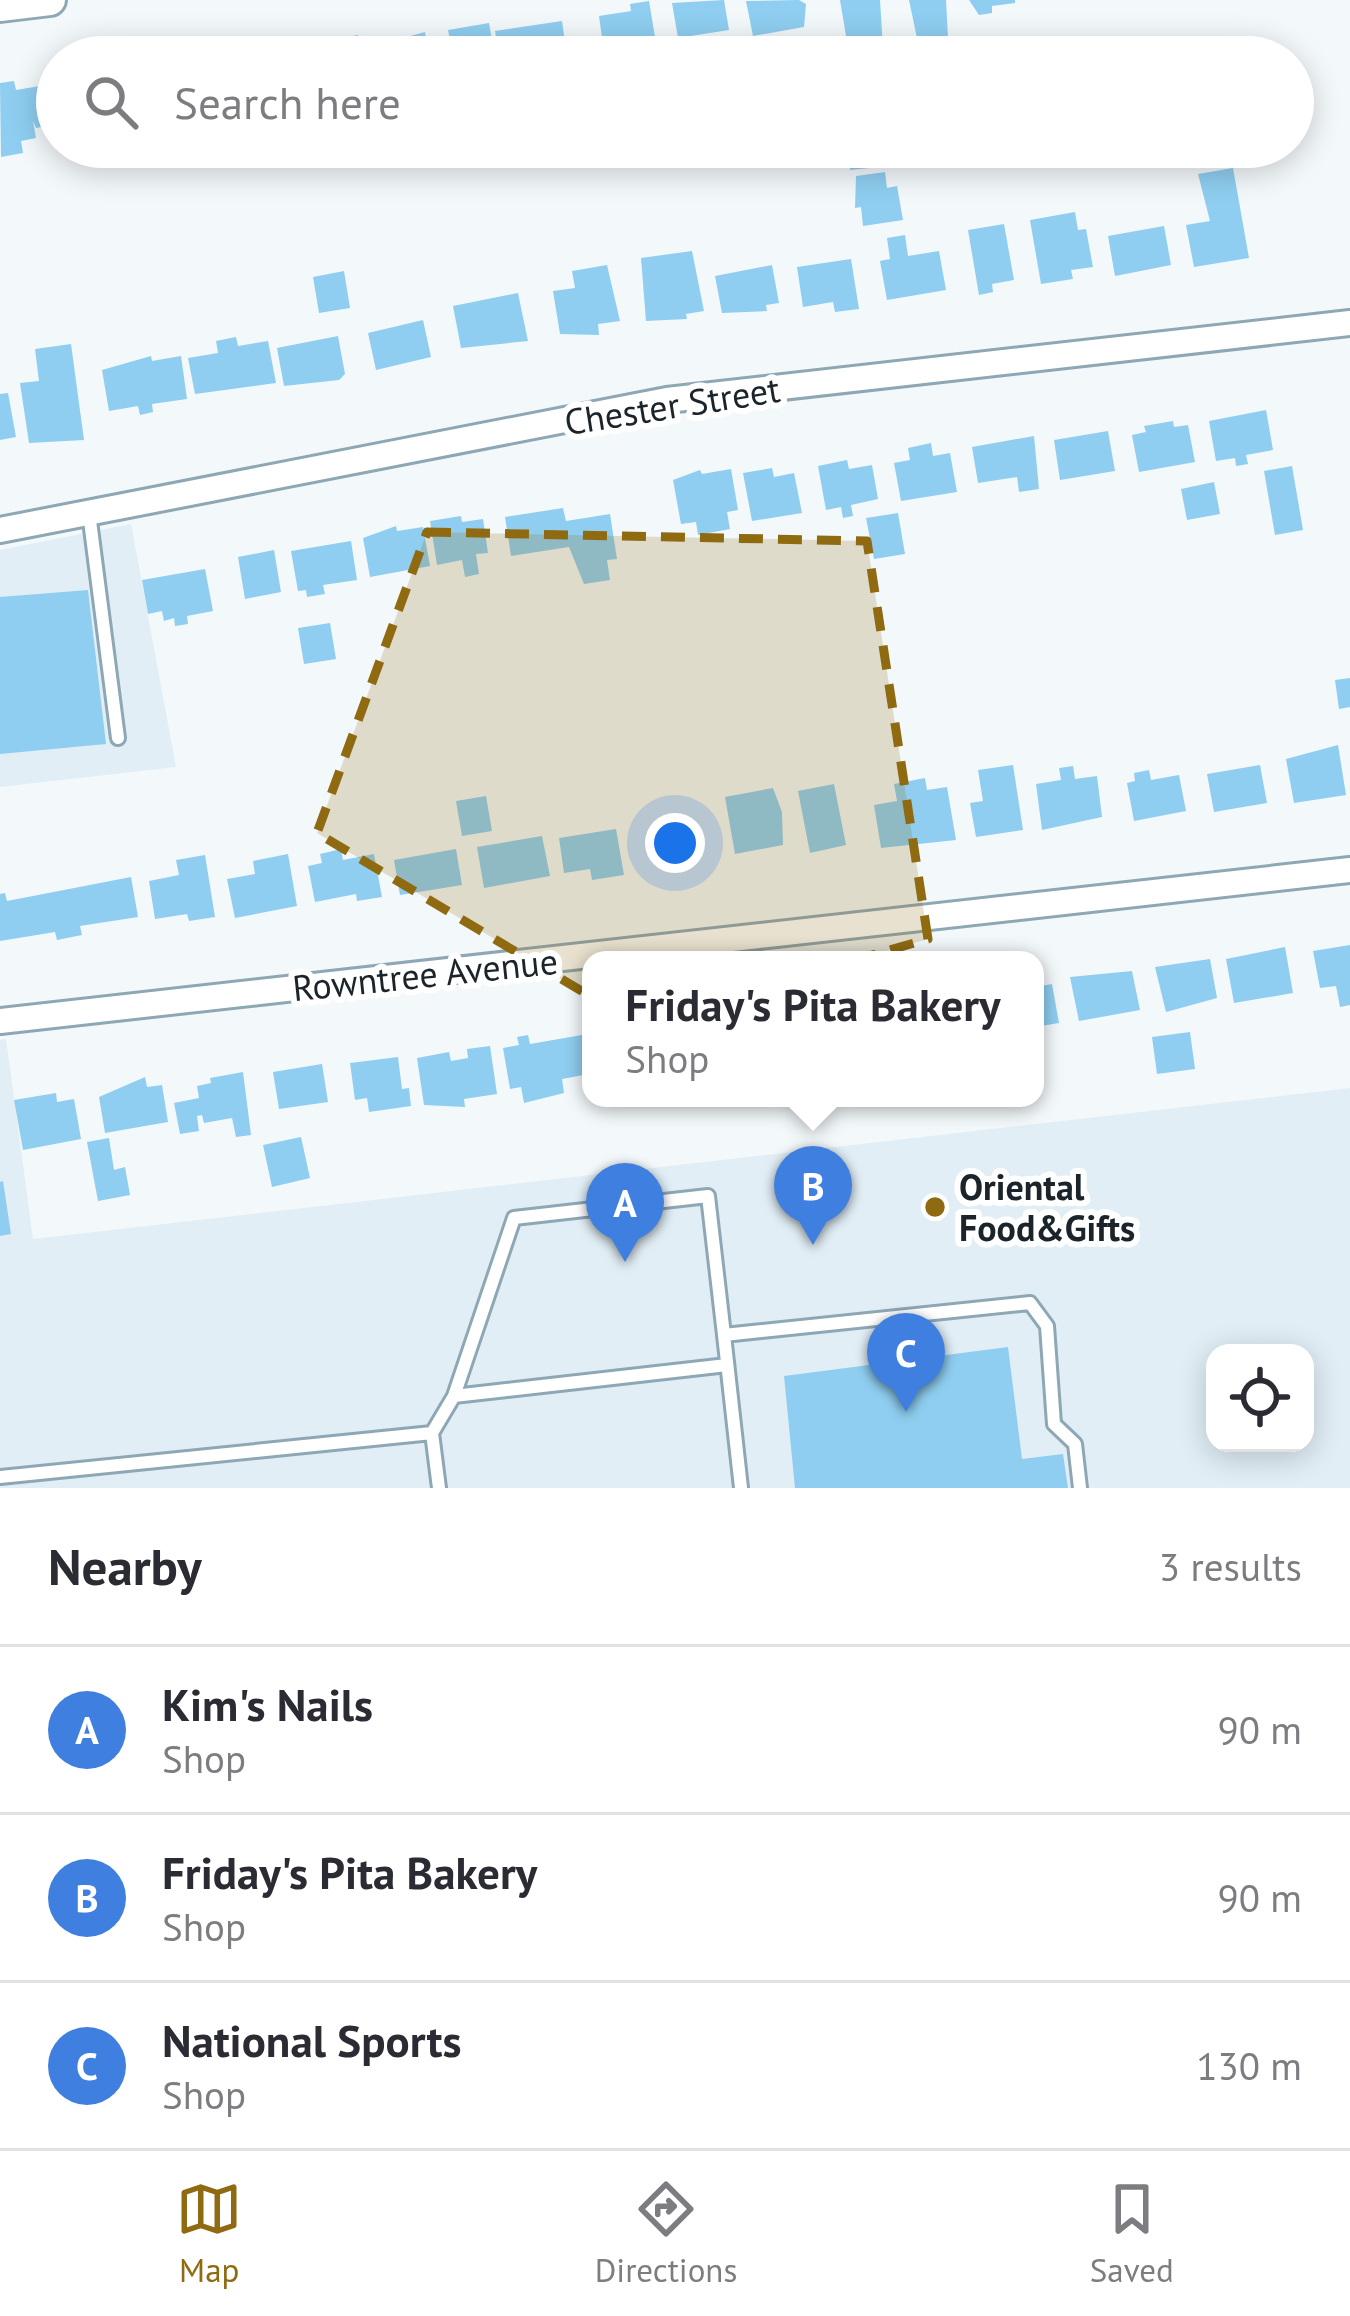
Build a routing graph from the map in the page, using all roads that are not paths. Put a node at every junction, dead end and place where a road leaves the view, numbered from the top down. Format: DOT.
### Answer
graph roads {
  1 [pos="50,0"];
  2 [pos="7,4"];
  3 [pos="1350,323"];
  4 [pos="89,513"];
  5 [pos="0,530"];
  6 [pos="118,738"];
  7 [pos="1350,870"];
  8 [pos="626,951"];
  9 [pos="582,956"];
  10 [pos="0,1021"];
  11 [pos="724,1335"];
  12 [pos="727,1365"];
  13 [pos="454,1396"];
  14 [pos="432,1432"];
  15 [pos="75,1471"];
  16 [pos="0,1477"];
  17 [pos="76,1488"];
  18 [pos="439,1488"];
  19 [pos="741,1488"];
  20 [pos="1080,1488"];
  1 -- 2 [label="street"];
  3 -- 4 [label="street, Chester Street"];
  4 -- 5 [label="street, Chester Street"];
  4 -- 6 [label="lane"];
  7 -- 8 [label="street, Rowntree Avenue"];
  9 -- 10 [label="street, Rowntree Avenue"];
  11 -- 12 [label="lane"];
  11 -- 13 [label="lane"];
  11 -- 20 [label="lane"];
  12 -- 13 [label="lane"];
  12 -- 19 [label="lane"];
  13 -- 14 [label="lane"];
  14 -- 15 [label="lane"];
  14 -- 18 [label="lane"];
  15 -- 16 [label="lane"];
  15 -- 17 [label="lane"];
}
